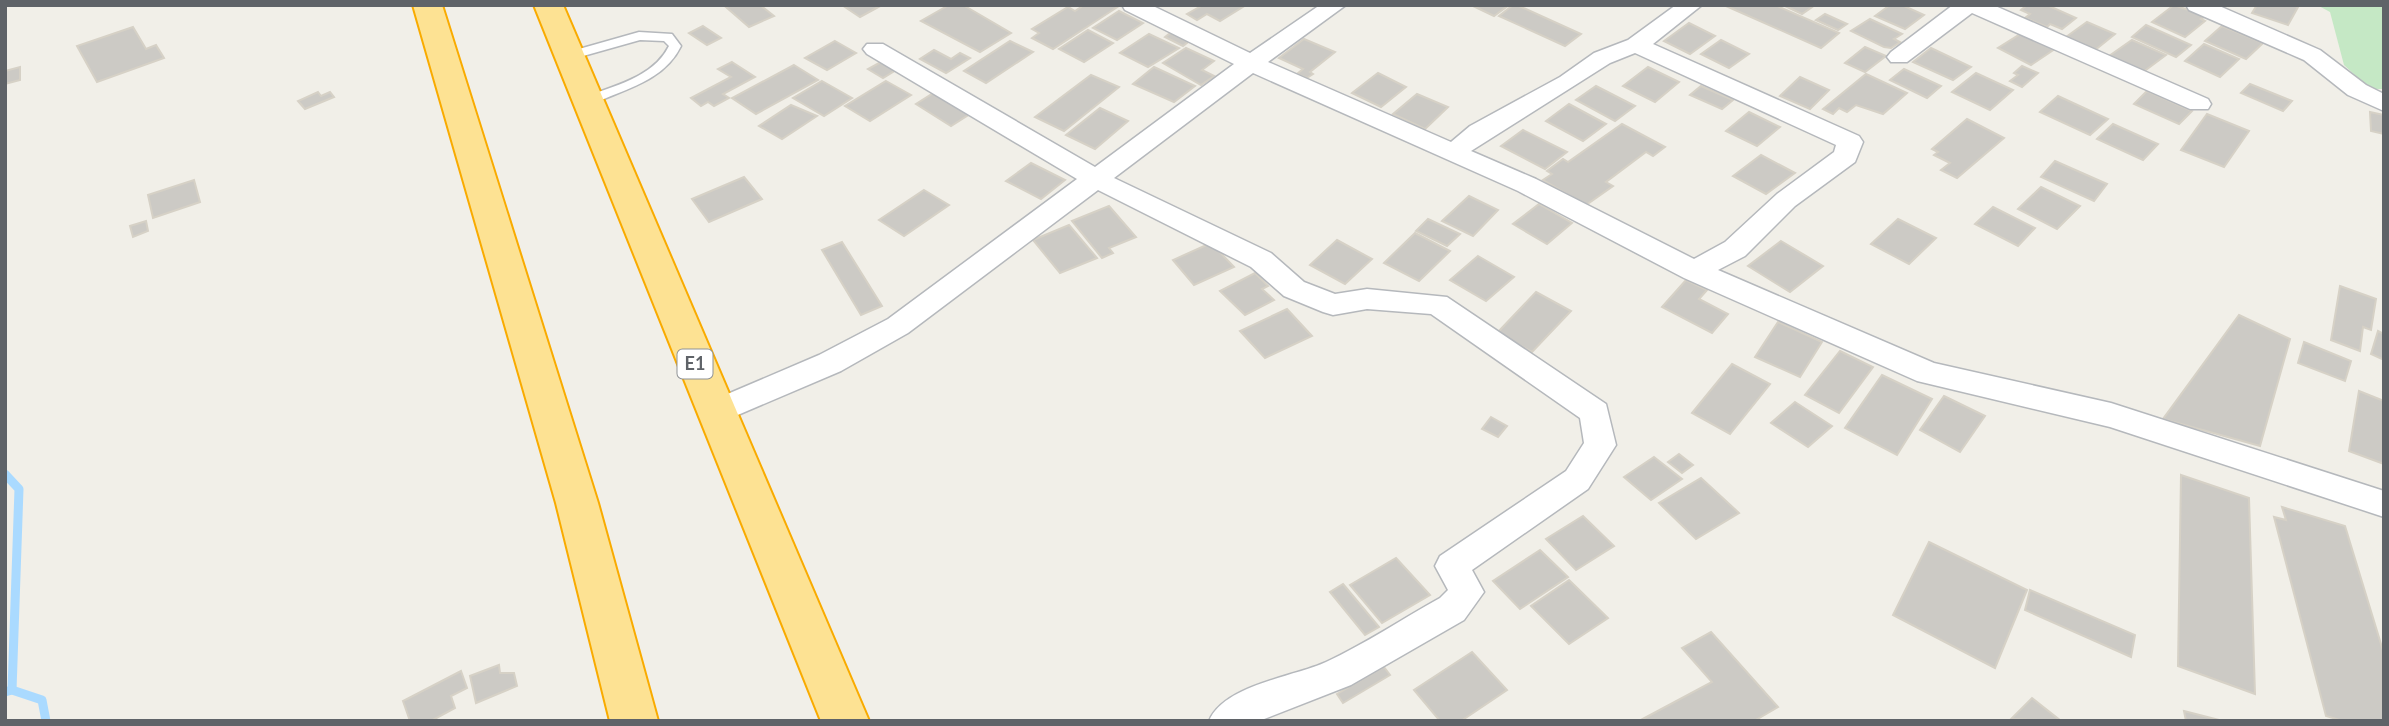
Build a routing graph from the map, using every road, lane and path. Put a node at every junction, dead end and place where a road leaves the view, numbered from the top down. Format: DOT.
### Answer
graph roads {
  1 [pos="427,5"];
  2 [pos="548,5"];
  3 [pos="1133,5"];
  4 [pos="1335,5"];
  5 [pos="1691,5"];
  6 [pos="1968,5"];
  7 [pos="1974,5"];
  8 [pos="2197,5"];
  9 [pos="2232,12"];
  10 [pos="1636,45"];
  11 [pos="875,49"];
  12 [pos="569,56"];
  13 [pos="1899,58"];
  14 [pos="1251,63"];
  15 [pos="587,101"];
  16 [pos="2199,104"];
  17 [pos="2384,104"];
  18 [pos="1452,153"];
  19 [pos="1098,180"];
  20 [pos="1694,271"];
  21 [pos="715,412"];
  22 [pos="2384,504"];
  23 [pos="634,721"];
  24 [pos="845,721"];
  25 [pos="1227,721"];
  1 -- 23 [label="highway"];
  2 -- 12 [label="highway, E1"];
  3 -- 14 [label="street"];
  4 -- 14 [label="street"];
  5 -- 10 [label="street"];
  6 -- 13 [label="street"];
  7 -- 16 [label="street"];
  8 -- 9 [label="street"];
  9 -- 17 [label="street"];
  10 -- 18 [label="street"];
  10 -- 20 [label="street"];
  11 -- 19 [label="street"];
  12 -- 15 [label="highway, E1"];
  12 -- 15 [label="lane"];
  14 -- 18 [label="street"];
  14 -- 19 [label="street"];
  15 -- 21 [label="highway, E1"];
  18 -- 20 [label="street"];
  19 -- 21 [label="street"];
  19 -- 25 [label="street"];
  20 -- 22 [label="street"];
  21 -- 24 [label="highway, E1"];
}
